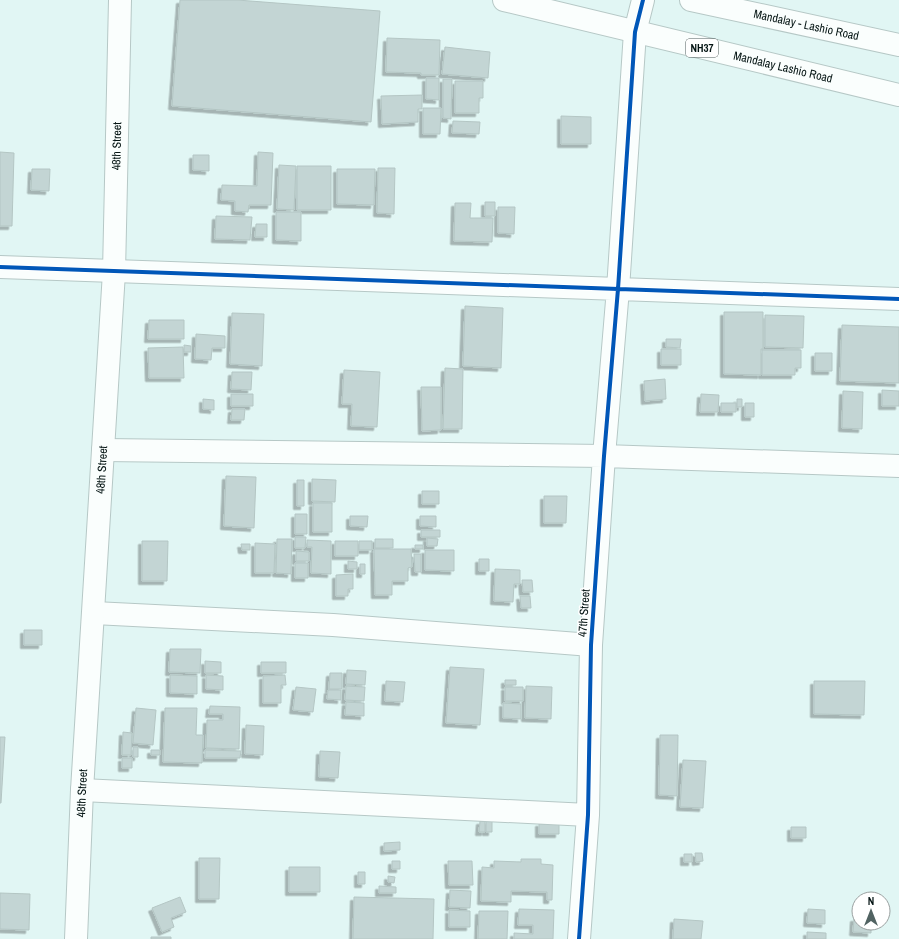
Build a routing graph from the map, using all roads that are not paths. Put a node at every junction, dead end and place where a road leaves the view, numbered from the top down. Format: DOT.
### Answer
graph roads {
  1 [pos="120,0"];
  2 [pos="504,0"];
  3 [pos="643,0"];
  4 [pos="691,0"];
  5 [pos="534,3"];
  6 [pos="635,32"];
  7 [pos="899,45"];
  8 [pos="899,95"];
  9 [pos="0,267"];
  10 [pos="114,272"];
  11 [pos="618,289"];
  12 [pos="899,299"];
  13 [pos="103,450"];
  14 [pos="604,456"];
  15 [pos="899,466"];
  16 [pos="94,614"];
  17 [pos="591,644"];
  18 [pos="82,790"];
  19 [pos="588,815"];
  20 [pos="76,939"];
  21 [pos="579,939"];
  1 -- 10 [label="main road, 48th Street"];
  2 -- 5 [label="main road, Mandalay Lashio Road / NH37"];
  3 -- 6 [label="main road, 47th Street"];
  4 -- 7 [label="main road, Mandalay - Lashio Road"];
  5 -- 6 [label="main road, Mandalay Lashio Road / NH37"];
  6 -- 8 [label="main road, Mandalay Lashio Road / NH37"];
  6 -- 11 [label="main road, 47th Street"];
  9 -- 10 [label="main road"];
  10 -- 11 [label="main road"];
  10 -- 13 [label="main road, 48th Street"];
  11 -- 12 [label="main road"];
  11 -- 14 [label="main road, 47th Street"];
  13 -- 14 [label="main road"];
  13 -- 16 [label="main road, 48th Street"];
  14 -- 15 [label="main road"];
  14 -- 17 [label="main road, 47th Street"];
  16 -- 17 [label="main road"];
  16 -- 18 [label="main road, 48th Street"];
  17 -- 19 [label="main road, 47th Street"];
  18 -- 19 [label="main road"];
  18 -- 20 [label="main road, 48th Street"];
  19 -- 21 [label="main road, 47th Street"];
}
